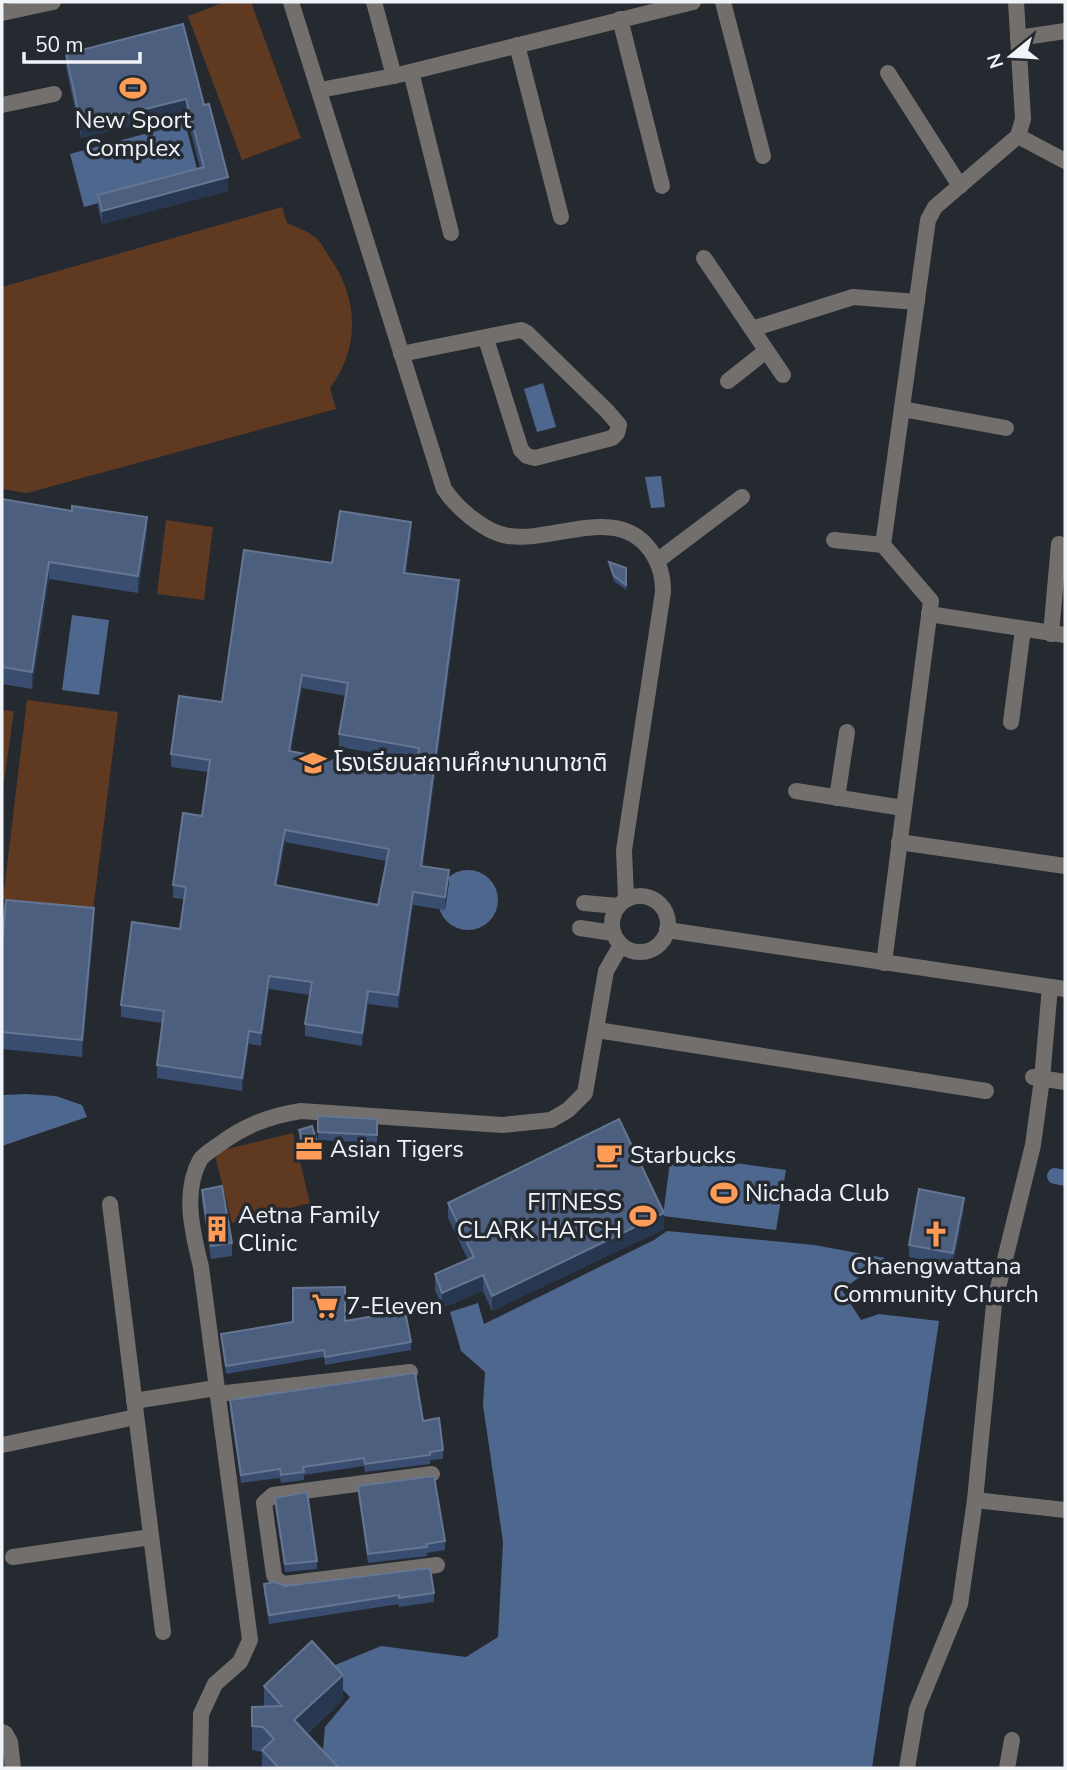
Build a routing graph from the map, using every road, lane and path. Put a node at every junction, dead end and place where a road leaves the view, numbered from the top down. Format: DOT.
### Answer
graph roads {
  1 [pos="53,2"];
  2 [pos="291,2"];
  3 [pos="374,2"];
  4 [pos="693,2"];
  5 [pos="723,2"];
  6 [pos="1016,2"];
  7 [pos="2,13"];
  8 [pos="620,19"];
  9 [pos="1065,31"];
  10 [pos="1018,38"];
  11 [pos="517,45"];
  12 [pos="411,72"];
  13 [pos="888,73"];
  14 [pos="394,76"];
  15 [pos="320,90"];
  16 [pos="54,94"];
  17 [pos="3,100"];
  18 [pos="1018,135"];
  19 [pos="763,156"];
  20 [pos="1065,160"];
  21 [pos="662,186"];
  22 [pos="960,186"];
  23 [pos="561,217"];
  24 [pos="451,233"];
  25 [pos="704,258"];
  26 [pos="916,302"];
  27 [pos="752,329"];
  28 [pos="486,338"];
  29 [pos="766,351"];
  30 [pos="401,354"];
  31 [pos="783,375"];
  32 [pos="728,381"];
  33 [pos="902,409"];
  34 [pos="1006,428"];
  35 [pos="742,496"];
  36 [pos="834,540"];
  37 [pos="1059,544"];
  38 [pos="883,545"];
  39 [pos="657,561"];
  40 [pos="929,614"];
  41 [pos="1023,629"];
  42 [pos="1058,635"];
  43 [pos="1011,722"];
  44 [pos="847,732"];
  45 [pos="796,791"];
  46 [pos="837,798"];
  47 [pos="903,808"];
  48 [pos="899,842"];
  49 [pos="1065,866"];
  50 [pos="622,902"];
  51 [pos="584,903"];
  52 [pos="580,928"];
  53 [pos="667,930"];
  54 [pos="617,939"];
  55 [pos="884,963"];
  56 [pos="1058,988"];
  57 [pos="597,1030"];
  58 [pos="1038,1078"];
  59 [pos="1065,1082"];
  60 [pos="986,1091"];
  61 [pos="110,1205"];
  62 [pos="410,1372"];
  63 [pos="217,1394"];
  64 [pos="135,1410"];
  65 [pos="2,1445"];
  66 [pos="432,1474"];
  67 [pos="975,1500"];
  68 [pos="1065,1510"];
  69 [pos="151,1537"];
  70 [pos="269,1539"];
  71 [pos="237,1544"];
  72 [pos="13,1557"];
  73 [pos="437,1565"];
  74 [pos="163,1632"];
  75 [pos="2,1732"];
  76 [pos="1012,1740"];
  77 [pos="13,1768"];
  78 [pos="200,1768"];
  79 [pos="906,1768"];
  80 [pos="1007,1768"];
  1 -- 7 [label="street"];
  2 -- 15 [label="street"];
  3 -- 14 [label="street"];
  4 -- 8 [label="street"];
  5 -- 19 [label="street"];
  6 -- 10 [label="street"];
  8 -- 11 [label="street"];
  8 -- 21 [label="street"];
  9 -- 10 [label="street"];
  10 -- 18 [label="street"];
  11 -- 12 [label="street"];
  11 -- 23 [label="street"];
  12 -- 14 [label="street"];
  12 -- 24 [label="street"];
  13 -- 22 [label="street"];
  14 -- 15 [label="street"];
  15 -- 30 [label="street"];
  16 -- 17 [label="street"];
  18 -- 20 [label="street"];
  18 -- 22 [label="street"];
  22 -- 26 [label="street"];
  25 -- 27 [label="street"];
  26 -- 27 [label="street"];
  26 -- 33 [label="street"];
  27 -- 29 [label="street"];
  28 -- 28 [label="street"];
  28 -- 30 [label="street"];
  29 -- 31 [label="street"];
  29 -- 32 [label="street"];
  30 -- 39 [label="street"];
  33 -- 34 [label="street"];
  33 -- 38 [label="street"];
  35 -- 39 [label="street"];
  36 -- 38 [label="street"];
  37 -- 42 [label="street"];
  38 -- 40 [label="street"];
  39 -- 50 [label="street"];
  40 -- 41 [label="street"];
  40 -- 47 [label="street"];
  41 -- 42 [label="street"];
  41 -- 43 [label="street"];
  44 -- 46 [label="street"];
  45 -- 46 [label="street"];
  46 -- 47 [label="street"];
  47 -- 48 [label="street"];
  48 -- 49 [label="street"];
  48 -- 55 [label="street"];
  50 -- 51 [label="street"];
  50 -- 53 [label="street"];
  50 -- 54 [label="street"];
  52 -- 54 [label="street"];
  53 -- 54 [label="street"];
  53 -- 55 [label="street"];
  54 -- 57 [label="street"];
  55 -- 56 [label="street"];
  56 -- 58 [label="street"];
  57 -- 60 [label="street"];
  57 -- 63 [label="street"];
  58 -- 59 [label="street"];
  58 -- 67 [label="street"];
  61 -- 64 [label="street"];
  62 -- 63 [label="street"];
  63 -- 64 [label="street"];
  63 -- 71 [label="street"];
  64 -- 65 [label="street"];
  64 -- 69 [label="street"];
  66 -- 70 [label="street"];
  67 -- 68 [label="street"];
  67 -- 79 [label="street"];
  69 -- 72 [label="street"];
  69 -- 74 [label="street"];
  70 -- 71 [label="street"];
  70 -- 73 [label="street"];
  71 -- 78 [label="street"];
  75 -- 77 [label="street"];
  76 -- 80 [label="street"];
}
